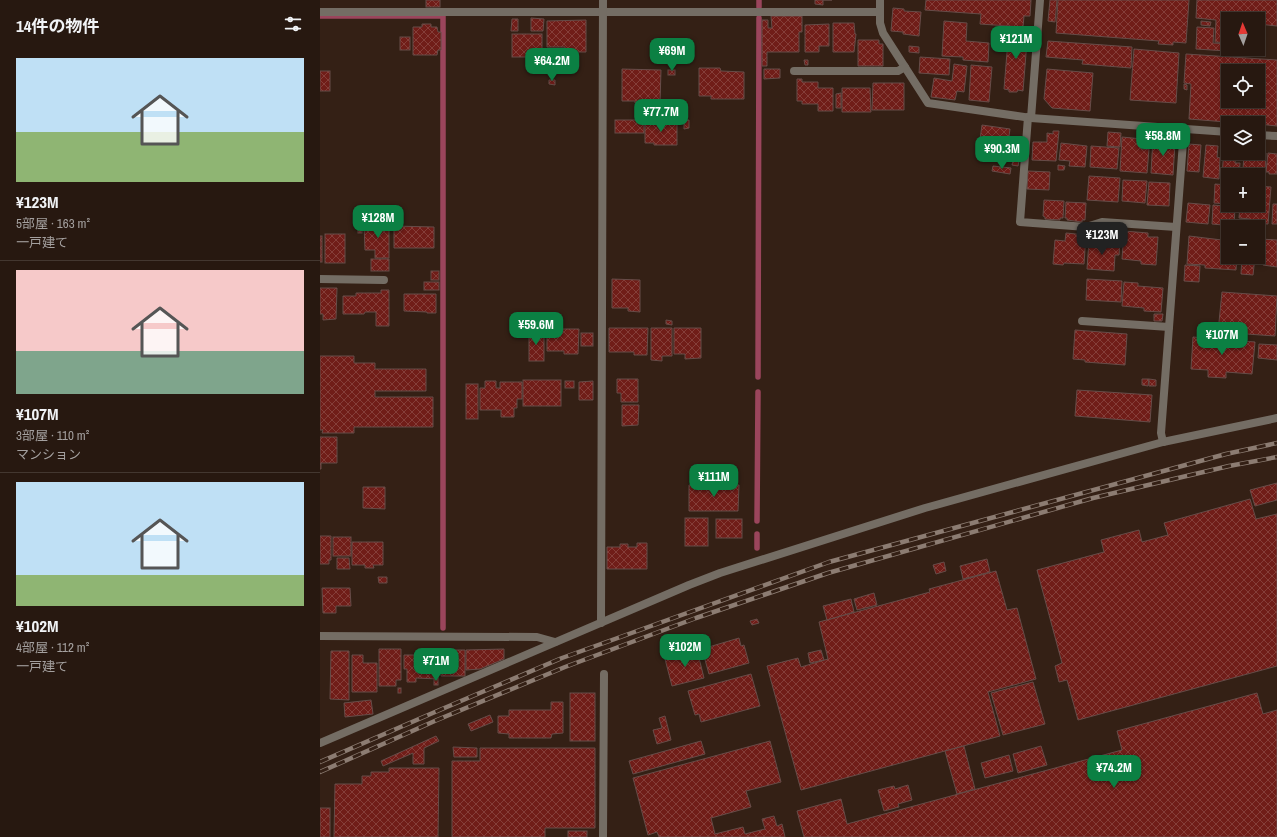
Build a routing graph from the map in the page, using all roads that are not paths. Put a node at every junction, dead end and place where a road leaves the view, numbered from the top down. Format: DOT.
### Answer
graph roads {
  1 [pos="602,0"];
  2 [pos="880,0"];
  3 [pos="1040,0"];
  4 [pos="320,12"];
  5 [pos="602,12"];
  6 [pos="879,12"];
  7 [pos="905,66"];
  8 [pos="794,71"];
  9 [pos="1030,117"];
  10 [pos="1184,129"];
  11 [pos="1221,132"];
  12 [pos="1265,135"];
  13 [pos="1277,136"];
  14 [pos="1176,227"];
  15 [pos="320,279"];
  16 [pos="384,280"];
  17 [pos="1082,321"];
  18 [pos="1169,327"];
  19 [pos="1277,418"];
  20 [pos="1163,442"];
  21 [pos="601,623"];
  22 [pos="320,636"];
  23 [pos="555,642"];
  24 [pos="604,674"];
  25 [pos="320,743"];
  26 [pos="603,837"];
  1 -- 5 [label="street"];
  2 -- 6 [label="street"];
  3 -- 9 [label="street"];
  4 -- 5 [label="street"];
  5 -- 6 [label="street"];
  5 -- 21 [label="street"];
  6 -- 7 [label="street"];
  7 -- 8 [label="street"];
  7 -- 9 [label="street"];
  9 -- 10 [label="street"];
  9 -- 14 [label="street"];
  10 -- 11 [label="street"];
  10 -- 14 [label="street"];
  12 -- 13 [label="street"];
  14 -- 18 [label="street"];
  15 -- 16 [label="street"];
  17 -- 18 [label="street"];
  18 -- 20 [label="street"];
  19 -- 20 [label="street"];
  20 -- 21 [label="street"];
  21 -- 23 [label="street"];
  22 -- 23 [label="street"];
  23 -- 25 [label="street"];
  24 -- 26 [label="street"];
}
